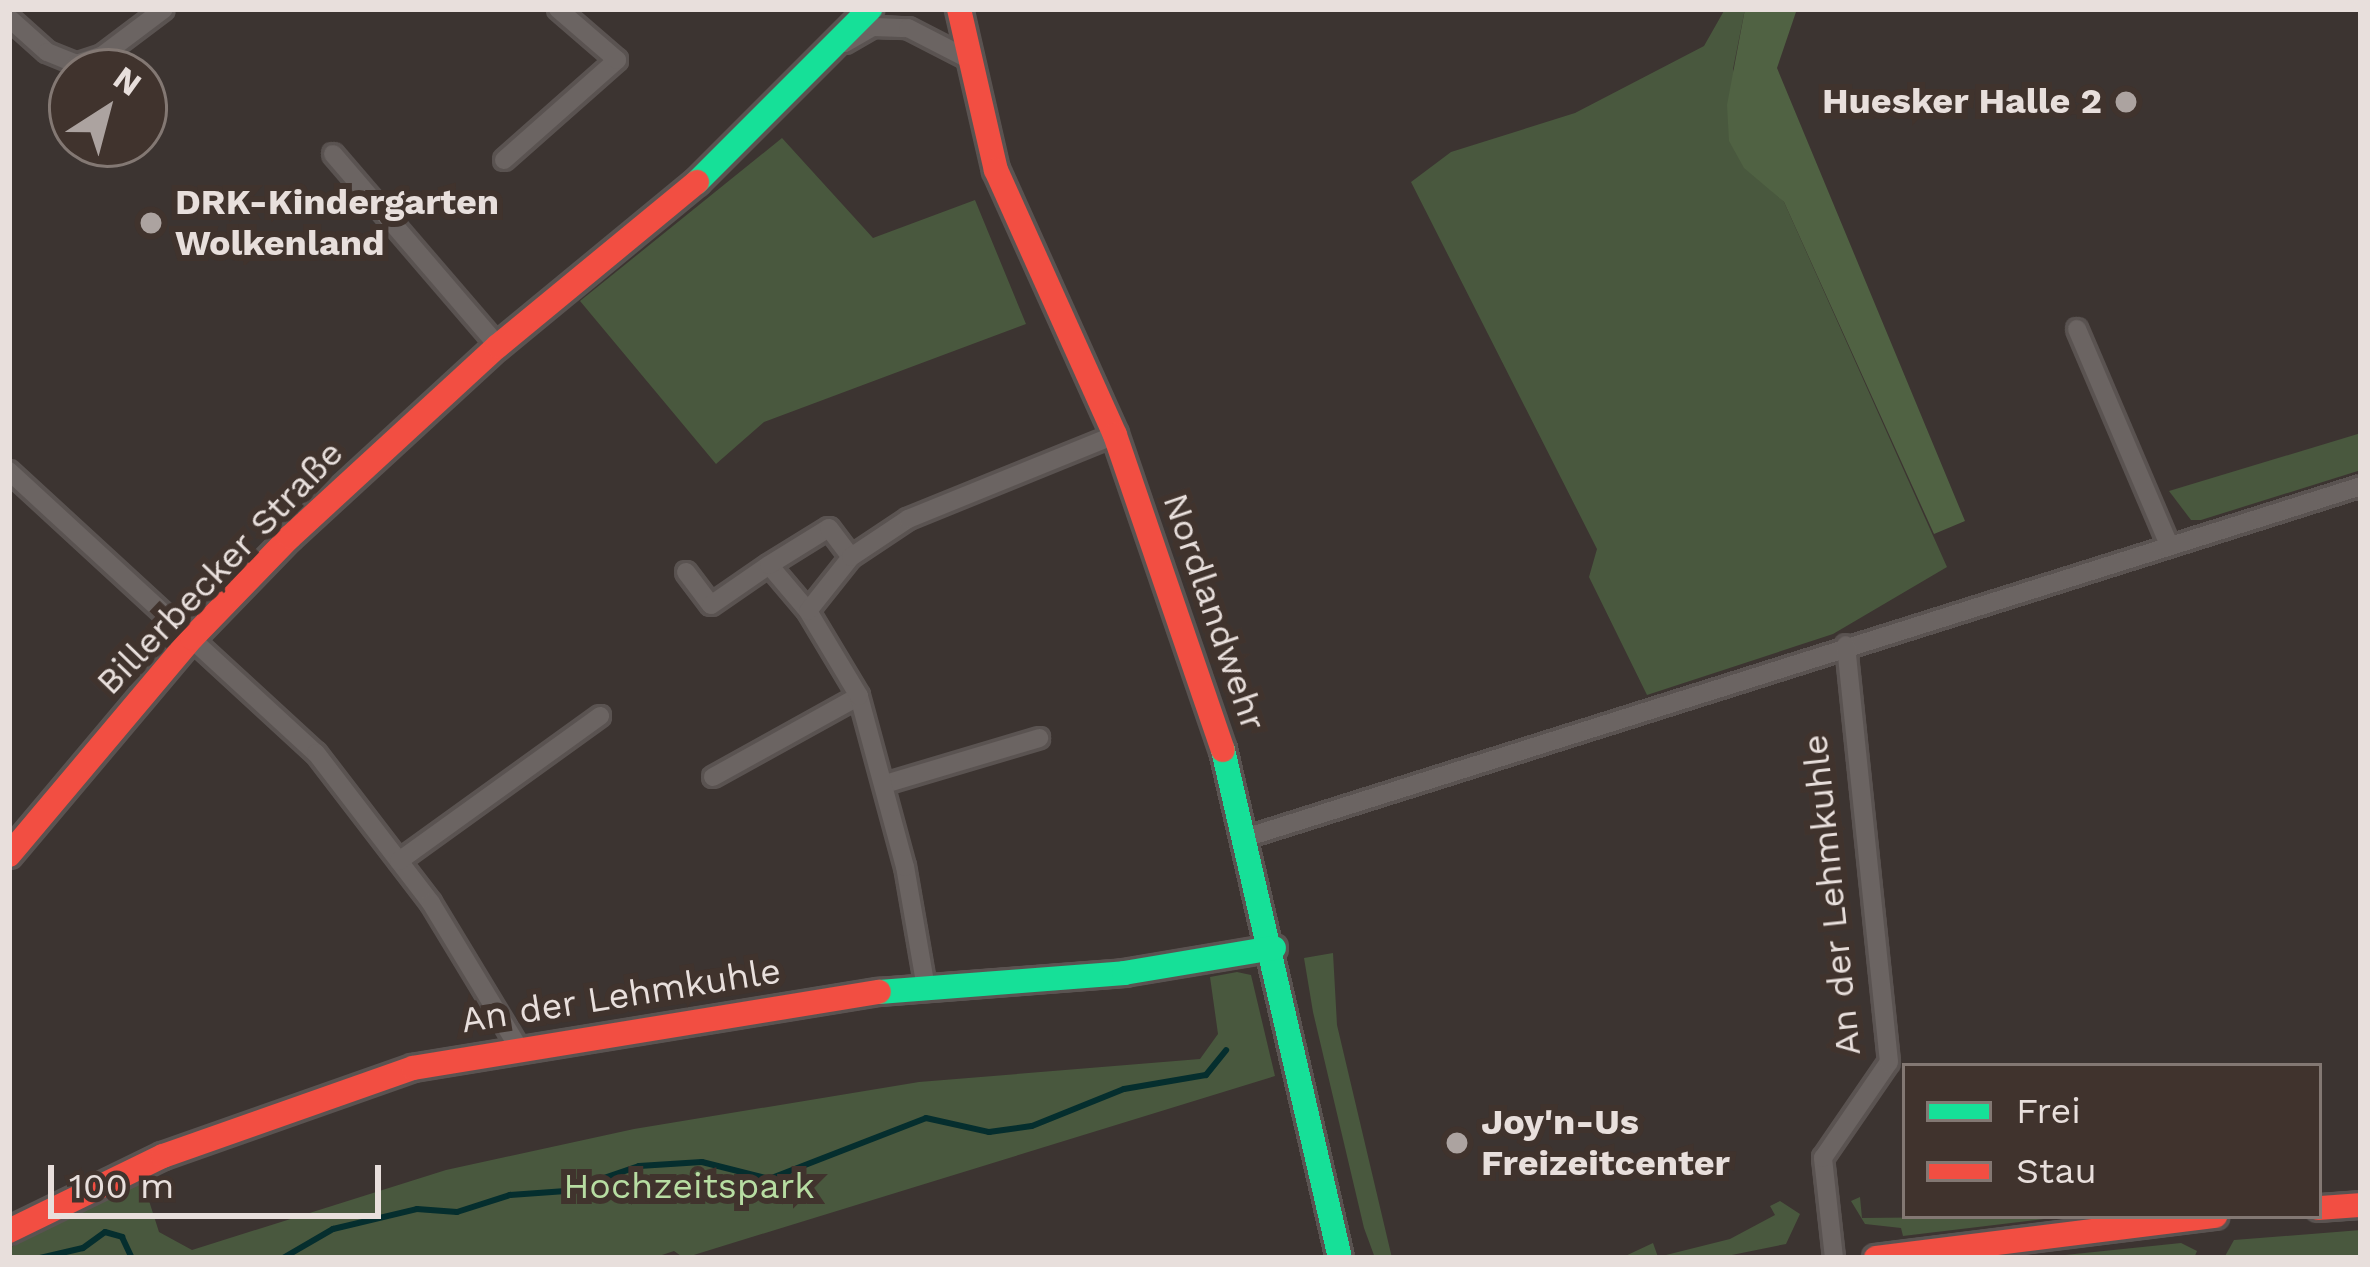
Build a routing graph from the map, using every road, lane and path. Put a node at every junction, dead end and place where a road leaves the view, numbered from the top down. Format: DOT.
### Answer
graph roads {
  1 [pos="164,9"];
  2 [pos="558,9"];
  3 [pos="870,9"];
  4 [pos="959,9"];
  5 [pos="9,18"];
  6 [pos="112,48"];
  7 [pos="836,48"];
  8 [pos="48,53"];
  9 [pos="970,60"];
  10 [pos="333,154"];
  11 [pos="504,160"];
  12 [pos="2077,329"];
  13 [pos="498,346"];
  14 [pos="1115,435"];
  15 [pos="9,471"];
  16 [pos="2361,486"];
  17 [pos="2169,544"];
  18 [pos="851,557"];
  19 [pos="769,565"];
  20 [pos="686,572"];
  21 [pos="808,610"];
  22 [pos="192,638"];
  23 [pos="1846,645"];
  24 [pos="859,696"];
  25 [pos="600,716"];
  26 [pos="1039,738"];
  27 [pos="713,777"];
  28 [pos="885,784"];
  29 [pos="1249,837"];
  30 [pos="9,855"];
  31 [pos="399,861"];
  32 [pos="1274,948"];
  33 [pos="926,988"];
  34 [pos="517,1045"];
  35 [pos="2361,1205"];
  36 [pos="2322,1208"];
  37 [pos="2191,1219"];
  38 [pos="9,1231"];
  39 [pos="1340,1258"];
  40 [pos="1834,1258"];
  41 [pos="1876,1258"];
  1 -- 6 [label="street"];
  2 -- 11 [label="street"];
  3 -- 7 [label="street, Billerbecker Straße"];
  4 -- 9 [label="street, Nordlandwehr"];
  5 -- 8 [label="street"];
  7 -- 9 [label="street, Billerbecker Straße"];
  7 -- 13 [label="street, Billerbecker Straße"];
  9 -- 14 [label="street, Nordlandwehr"];
  10 -- 13 [label="street"];
  12 -- 17 [label="street"];
  13 -- 22 [label="street, Billerbecker Straße"];
  14 -- 18 [label="street"];
  14 -- 29 [label="street, Nordlandwehr"];
  15 -- 22 [label="street"];
  16 -- 17 [label="street"];
  17 -- 23 [label="street"];
  18 -- 19 [label="street"];
  18 -- 21 [label="street"];
  19 -- 20 [label="street"];
  19 -- 21 [label="street"];
  21 -- 24 [label="street"];
  22 -- 30 [label="street, Billerbecker Straße"];
  22 -- 31 [label="street"];
  23 -- 29 [label="street"];
  23 -- 40 [label="street, An der Lehmkuhle"];
  24 -- 27 [label="street"];
  24 -- 28 [label="street"];
  25 -- 31 [label="street"];
  26 -- 28 [label="street"];
  28 -- 33 [label="street"];
  29 -- 32 [label="street, Nordlandwehr"];
  31 -- 34 [label="street"];
  32 -- 33 [label="street, An der Lehmkuhle"];
  32 -- 39 [label="street, Nordlandwehr"];
  33 -- 34 [label="street, An der Lehmkuhle"];
  34 -- 38 [label="street, An der Lehmkuhle"];
  35 -- 36 [label="street"];
  37 -- 41 [label="street"];
}
